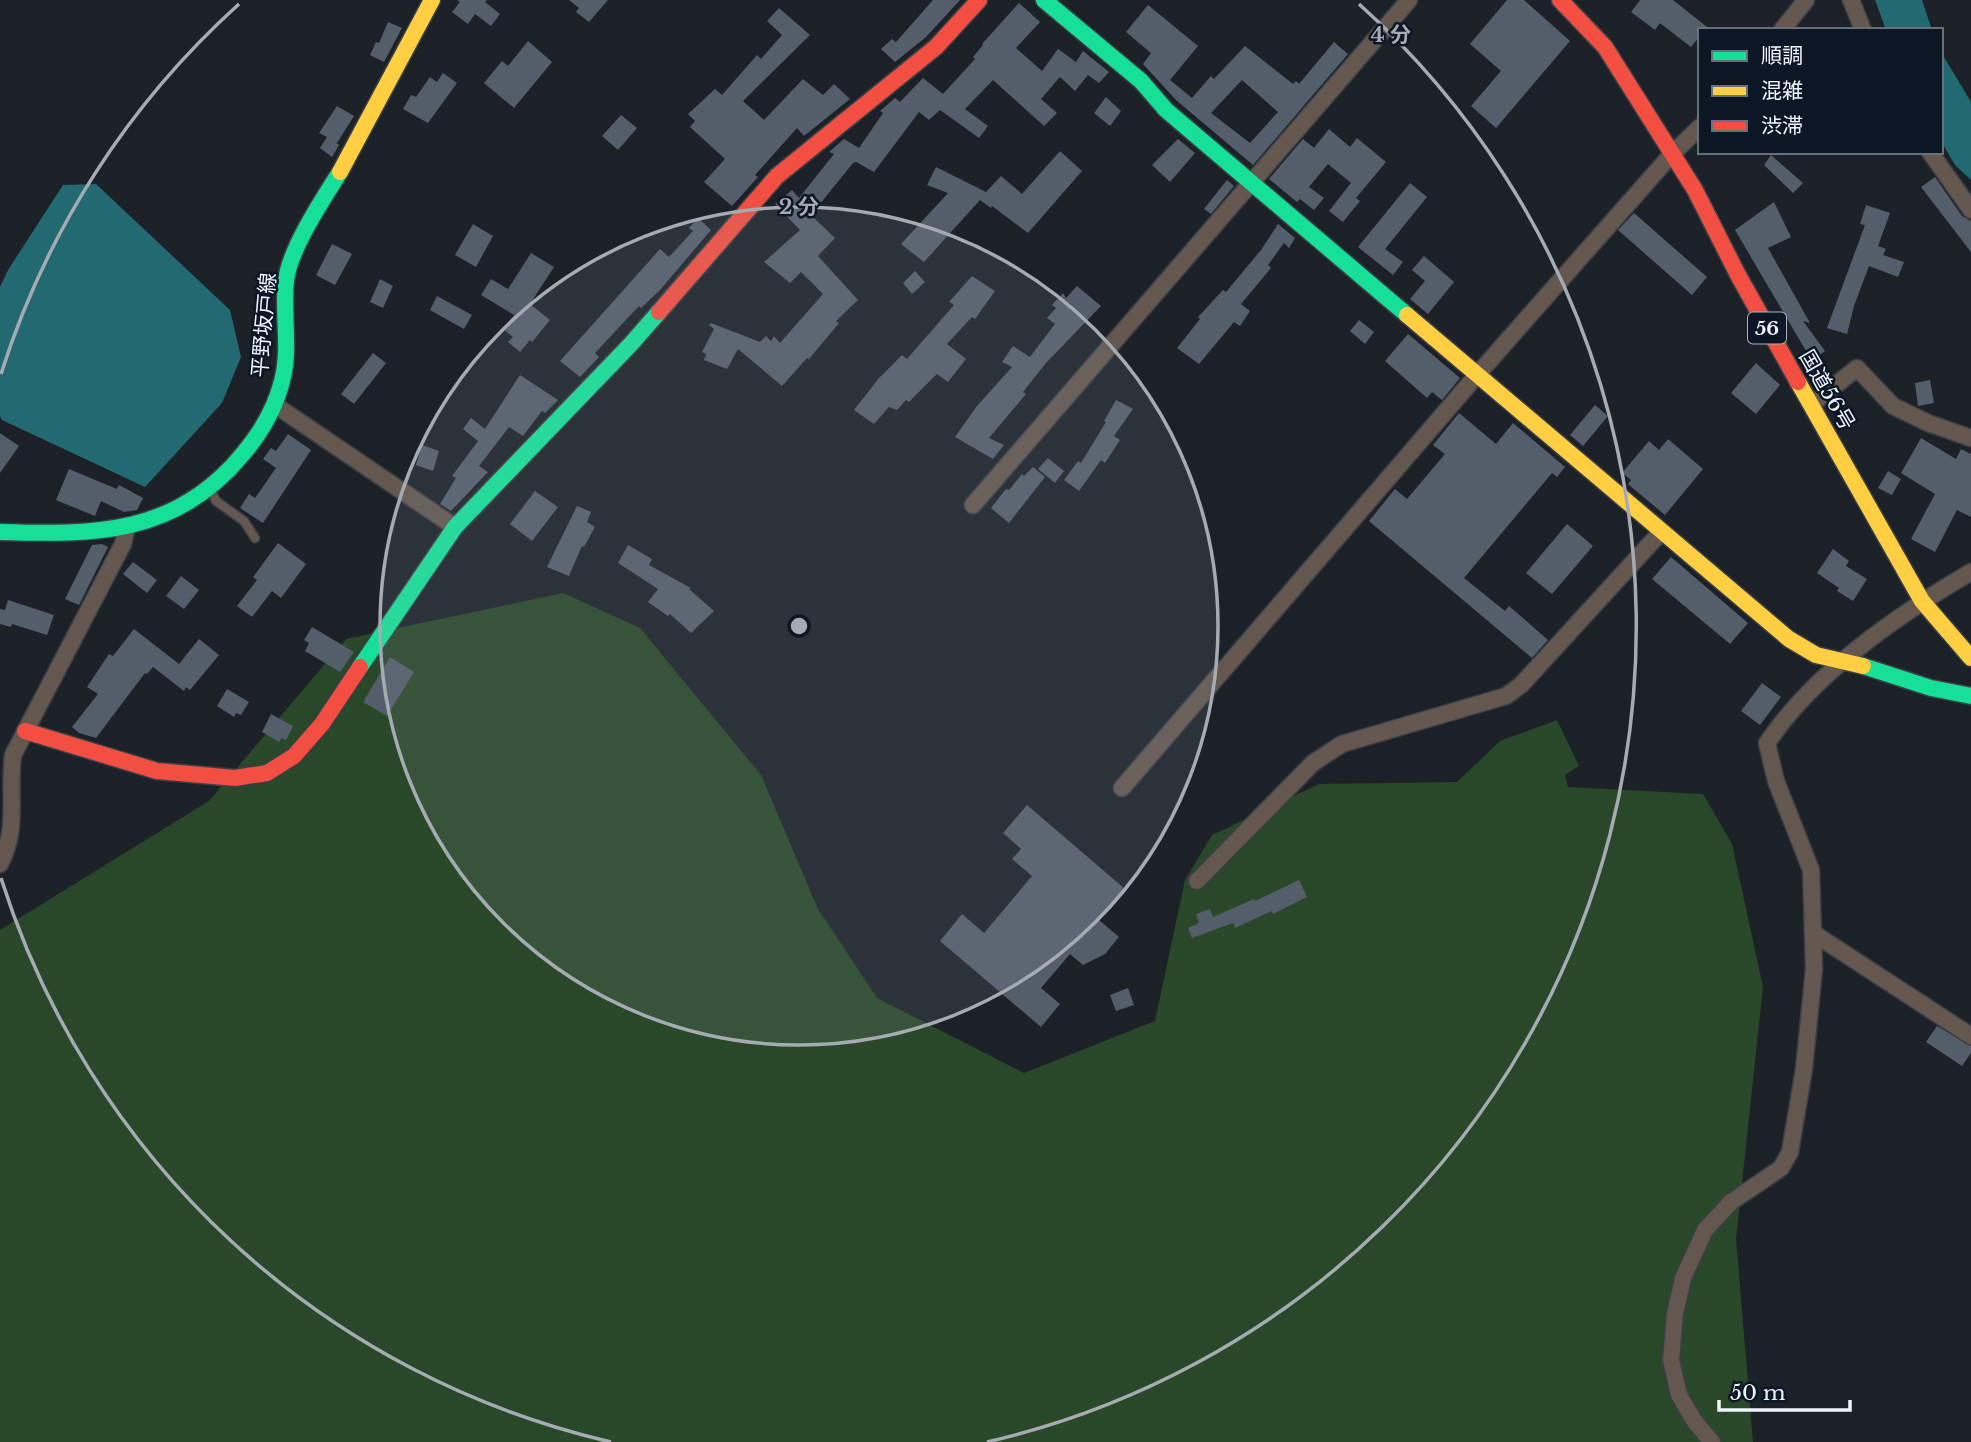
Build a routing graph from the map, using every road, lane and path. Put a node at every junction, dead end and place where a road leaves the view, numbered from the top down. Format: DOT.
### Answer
graph roads {
  1 [pos="432,0"];
  2 [pos="979,0"];
  3 [pos="1044,0"];
  4 [pos="1409,0"];
  5 [pos="1560,0"];
  6 [pos="1806,0"];
  7 [pos="1851,0"];
  8 [pos="1784,28"];
  9 [pos="1862,28"];
  10 [pos="1698,129"];
  11 [pos="1931,154"];
  12 [pos="1671,155"];
  13 [pos="1252,183"];
  14 [pos="1971,210"];
  15 [pos="1477,375"];
  16 [pos="1812,404"];
  17 [pos="275,405"];
  18 [pos="1971,438"];
  19 [pos="209,489"];
  20 [pos="974,505"];
  21 [pos="127,526"];
  22 [pos="455,527"];
  23 [pos="0,532"];
  24 [pos="1661,532"];
  25 [pos="256,538"];
  26 [pos="1971,572"];
  27 [pos="1922,601"];
  28 [pos="1971,658"];
  29 [pos="1844,660"];
  30 [pos="1971,696"];
  31 [pos="25,731"];
  32 [pos="1122,788"];
  33 [pos="0,864"];
  34 [pos="1197,881"];
  35 [pos="1813,933"];
  36 [pos="1971,1036"];
  37 [pos="1712,1442"];
  1 -- 17 [label="main road, 平野坂戸線"];
  2 -- 22 [label="main road"];
  3 -- 13 [label="main road"];
  4 -- 13 [label="street"];
  5 -- 12 [label="main road, 国道56号 / 56"];
  6 -- 8 [label="street"];
  7 -- 9 [label="street"];
  10 -- 12 [label="street"];
  11 -- 14 [label="street"];
  12 -- 15 [label="street"];
  12 -- 16 [label="main road, 国道56号 / 56"];
  13 -- 15 [label="main road"];
  13 -- 20 [label="street"];
  15 -- 24 [label="main road"];
  15 -- 32 [label="street"];
  16 -- 18 [label="street"];
  16 -- 27 [label="main road, 国道56号 / 56"];
  17 -- 19 [label="main road, 平野坂戸線"];
  17 -- 22 [label="street"];
  19 -- 21 [label="main road, 平野坂戸線"];
  19 -- 25 [label="lane"];
  21 -- 23 [label="main road, 平野坂戸線"];
  21 -- 31 [label="street"];
  22 -- 31 [label="main road"];
  24 -- 29 [label="main road"];
  24 -- 34 [label="street"];
  26 -- 27 [label="street"];
  27 -- 28 [label="main road, 国道56号 / 56"];
  27 -- 29 [label="street"];
  29 -- 30 [label="main road"];
  29 -- 35 [label="street"];
  31 -- 33 [label="street"];
  35 -- 36 [label="street"];
  35 -- 37 [label="street"];
}
